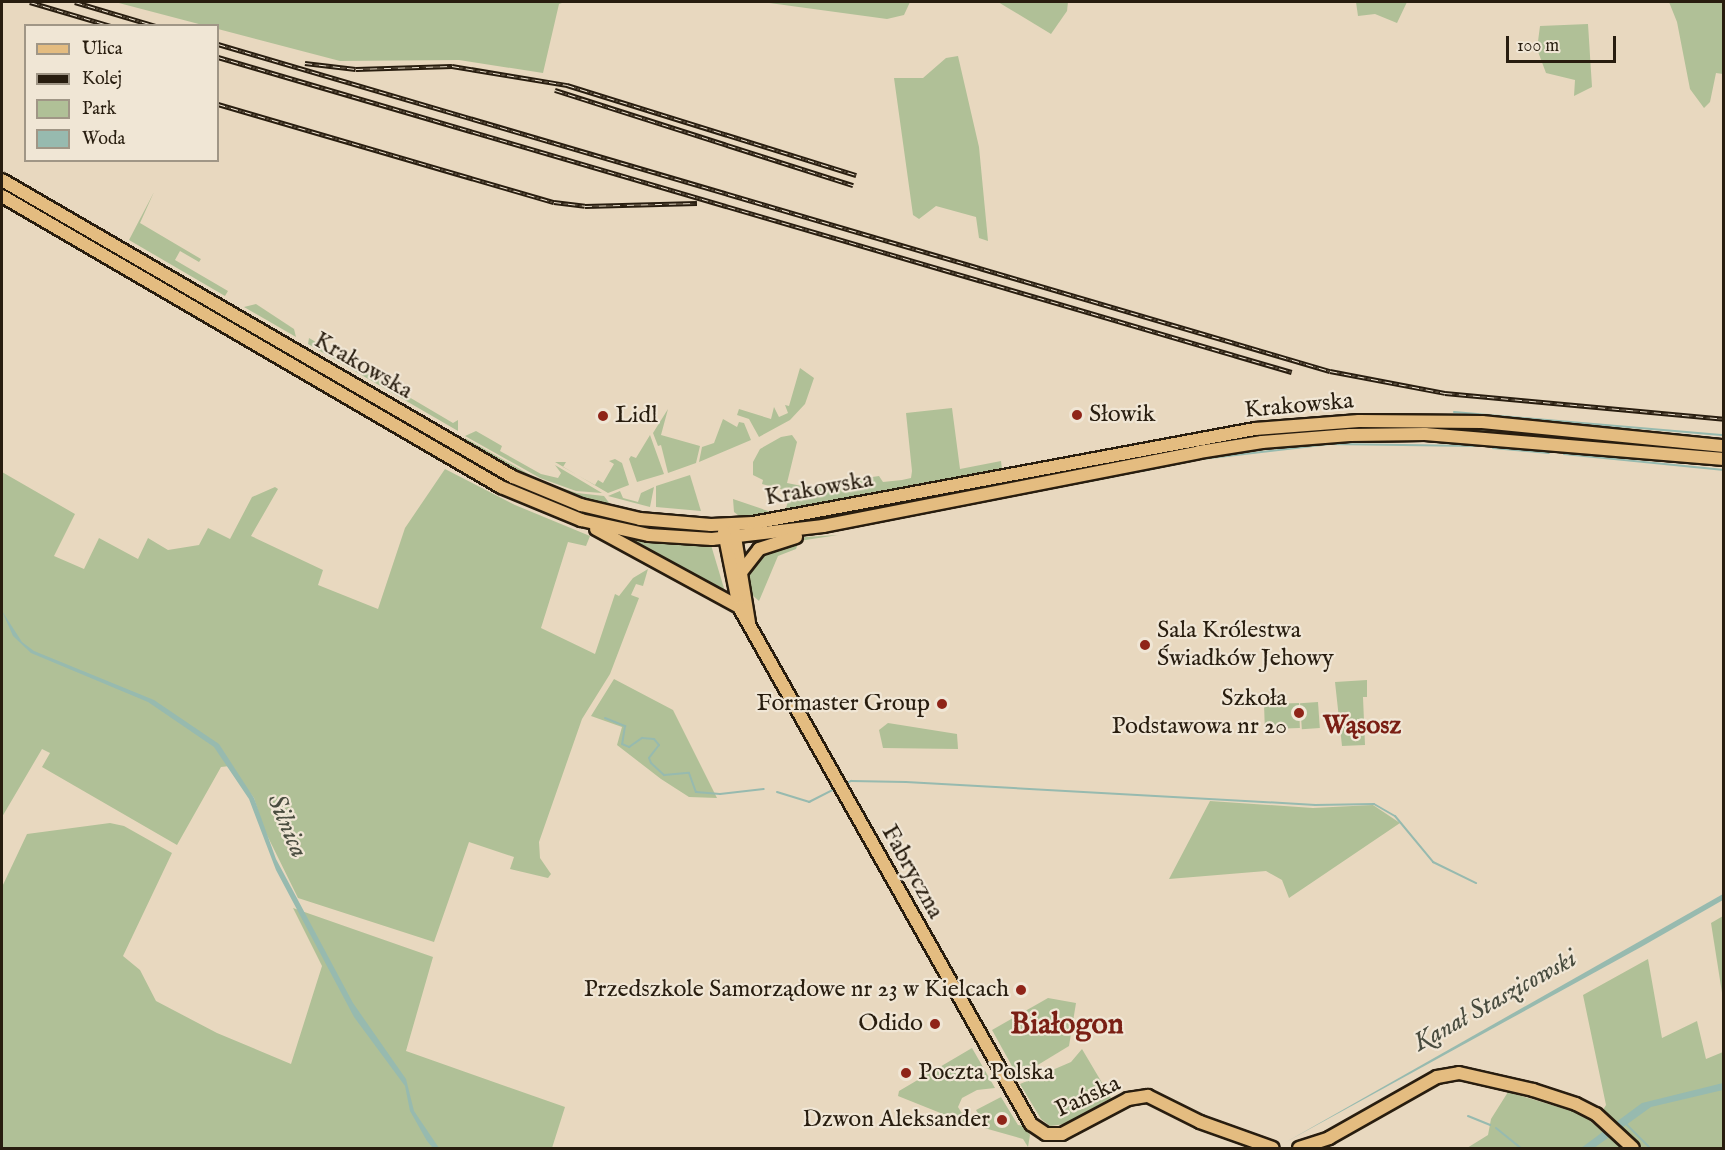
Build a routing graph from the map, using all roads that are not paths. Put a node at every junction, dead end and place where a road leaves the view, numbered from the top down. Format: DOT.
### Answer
graph roads {
  1 [pos="2,180"];
  2 [pos="2,196"];
  3 [pos="1724,446"];
  4 [pos="1724,459"];
  5 [pos="581,520"];
  6 [pos="728,525"];
  7 [pos="823,526"];
  8 [pos="730,538"];
  9 [pos="742,571"];
  10 [pos="739,607"];
  11 [pos="749,624"];
  12 [pos="1046,1134"];
  13 [pos="1630,1146"];
  14 [pos="1273,1149"];
  15 [pos="1299,1149"];
  1 -- 6 [label="main road, Krakowska"];
  2 -- 5 [label="main road, Krakowska"];
  3 -- 6 [label="main road, Krakowska"];
  4 -- 7 [label="main road, Krakowska"];
  5 -- 8 [label="main road, Krakowska"];
  5 -- 10 [label="main road"];
  6 -- 8 [label="main road, Fabryczna"];
  7 -- 8 [label="main road, Krakowska"];
  7 -- 9 [label="main road"];
  8 -- 9 [label="main road, Fabryczna"];
  8 -- 10 [label="main road, Fabryczna"];
  9 -- 11 [label="main road, Fabryczna"];
  10 -- 11 [label="main road, Fabryczna"];
  11 -- 12 [label="main road, Fabryczna"];
  12 -- 14 [label="main road, Pańska"];
  13 -- 15 [label="main road"];
}
